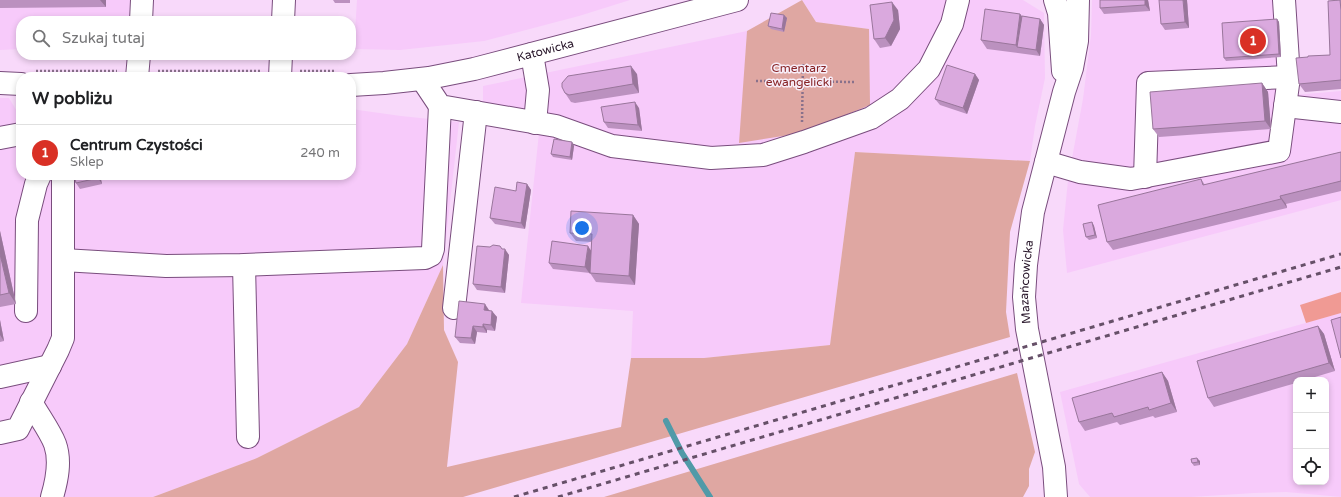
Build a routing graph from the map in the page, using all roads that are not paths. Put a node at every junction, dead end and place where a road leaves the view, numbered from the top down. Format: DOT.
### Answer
graph roads {
  1 [pos="142,0"];
  2 [pos="284,0"];
  3 [pos="737,0"];
  4 [pos="958,0"];
  5 [pos="1056,0"];
  6 [pos="1078,0"];
  7 [pos="1284,0"];
  8 [pos="141,16"];
  9 [pos="283,16"];
  10 [pos="532,54"];
  11 [pos="1289,77"];
  12 [pos="356,79"];
  13 [pos="422,79"];
  14 [pos="16,80"];
  15 [pos="0,83"];
  16 [pos="1064,92"];
  17 [pos="440,106"];
  18 [pos="1285,106"];
  19 [pos="476,112"];
  20 [pos="1341,112"];
  21 [pos="535,123"];
  22 [pos="16,135"];
  23 [pos="0,138"];
  24 [pos="1046,162"];
  25 [pos="1145,177"];
  26 [pos="38,180"];
  27 [pos="63,180"];
  28 [pos="63,260"];
  29 [pos="244,264"];
  30 [pos="454,308"];
  31 [pos="26,311"];
  32 [pos="50,366"];
  33 [pos="0,377"];
  34 [pos="31,402"];
  35 [pos="0,433"];
  36 [pos="248,437"];
  37 [pos="52,497"];
  38 [pos="1056,497"];
  1 -- 8 [label="street"];
  2 -- 9 [label="street"];
  3 -- 10 [label="street, Katowicka"];
  4 -- 21 [label="street"];
  5 -- 16 [label="street, Mazańcowicka"];
  6 -- 16 [label="street, Mazańcowicka"];
  7 -- 11 [label="street"];
  10 -- 13 [label="street, Katowicka"];
  10 -- 21 [label="street"];
  11 -- 18 [label="street"];
  11 -- 25 [label="street"];
  12 -- 13 [label="street, Katowicka"];
  13 -- 17 [label="street"];
  14 -- 15 [label="street"];
  16 -- 24 [label="street, Mazańcowicka"];
  17 -- 19 [label="street"];
  17 -- 29 [label="street"];
  18 -- 20 [label="street"];
  18 -- 25 [label="street"];
  19 -- 21 [label="street"];
  19 -- 30 [label="street"];
  22 -- 23 [label="street"];
  24 -- 25 [label="street"];
  24 -- 38 [label="street, Mazańcowicka"];
  26 -- 31 [label="street"];
  27 -- 28 [label="street"];
  28 -- 29 [label="street"];
  28 -- 32 [label="street"];
  29 -- 36 [label="street"];
  32 -- 33 [label="street"];
  32 -- 34 [label="street"];
  34 -- 35 [label="street"];
  34 -- 37 [label="street"];
}
